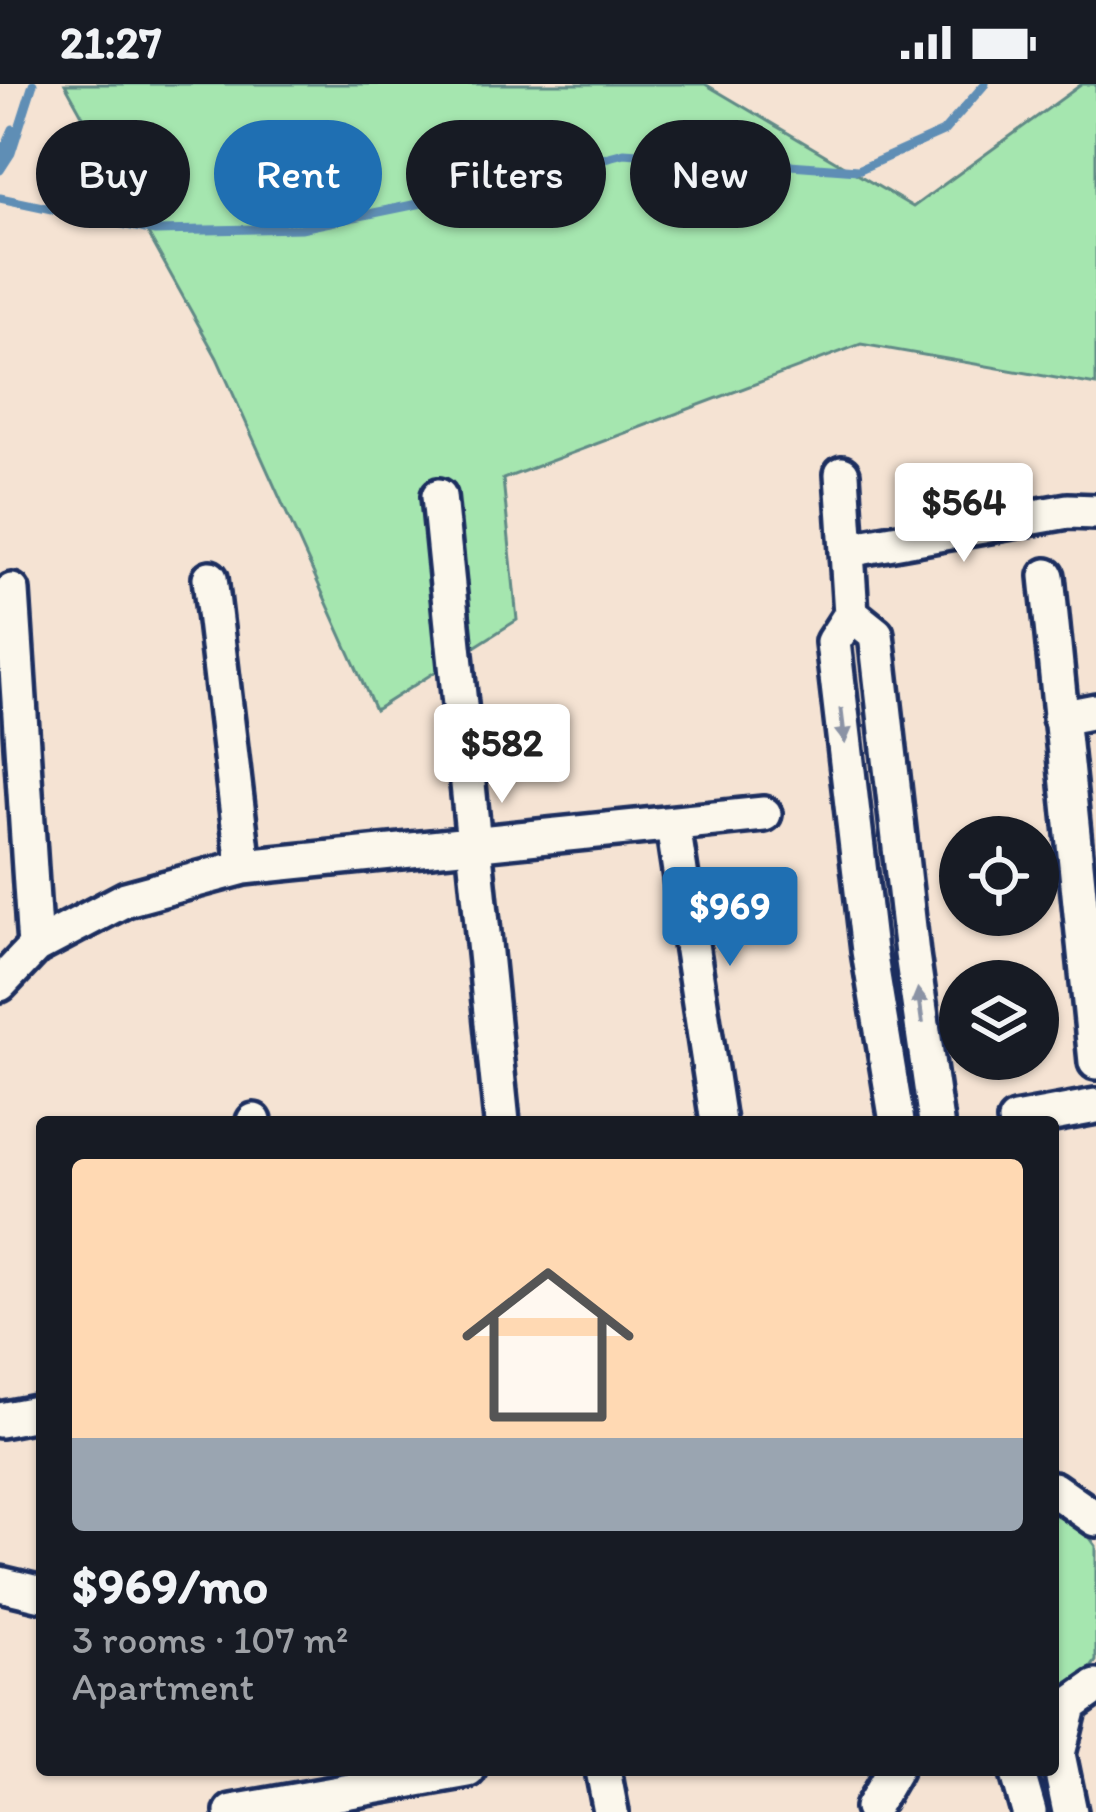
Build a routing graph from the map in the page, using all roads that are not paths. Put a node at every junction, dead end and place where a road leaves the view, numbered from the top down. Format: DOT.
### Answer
graph roads {
  1 [pos="842,474"];
  2 [pos="439,496"];
  3 [pos="1087,505"];
  4 [pos="848,550"];
  5 [pos="1047,576"];
  6 [pos="211,578"];
  7 [pos="12,591"];
  8 [pos="850,614"];
  9 [pos="1096,711"];
  10 [pos="1060,718"];
  11 [pos="764,814"];
  12 [pos="673,826"];
  13 [pos="471,842"];
  14 [pos="244,867"];
  15 [pos="35,947"];
  16 [pos="0,984"];
  17 [pos="1096,1062"];
  18 [pos="1096,1106"];
  19 [pos="501,1116"];
  20 [pos="717,1116"];
  21 [pos="896,1116"];
  22 [pos="935,1116"];
  23 [pos="1042,1116"];
  24 [pos="36,1413"];
  25 [pos="0,1420"];
  26 [pos="1059,1493"];
  27 [pos="1096,1519"];
  28 [pos="0,1584"];
  29 [pos="36,1593"];
  30 [pos="1096,1687"];
  31 [pos="1061,1714"];
  32 [pos="1059,1759"];
  33 [pos="434,1776"];
  34 [pos="604,1776"];
  35 [pos="891,1776"];
  36 [pos="1019,1776"];
  37 [pos="872,1808"];
  38 [pos="232,1812"];
  39 [pos="611,1812"];
  40 [pos="1029,1812"];
  41 [pos="1070,1812"];
  1 -- 4 [label="street"];
  2 -- 13 [label="street"];
  3 -- 4 [label="street"];
  4 -- 8 [label="street"];
  5 -- 10 [label="street"];
  6 -- 14 [label="street"];
  7 -- 15 [label="street"];
  8 -- 21 [label="street, one-way"];
  22 -- 8 [label="street, one-way"];
  9 -- 10 [label="street"];
  10 -- 17 [label="street"];
  11 -- 12 [label="street"];
  12 -- 13 [label="street"];
  12 -- 20 [label="street"];
  13 -- 14 [label="street"];
  13 -- 19 [label="street"];
  14 -- 15 [label="street"];
  15 -- 16 [label="street"];
  18 -- 23 [label="street"];
  24 -- 25 [label="street"];
  26 -- 27 [label="street"];
  28 -- 29 [label="street"];
  30 -- 31 [label="street"];
  32 -- 41 [label="street"];
  33 -- 38 [label="street"];
  34 -- 39 [label="street"];
  35 -- 37 [label="street"];
  36 -- 40 [label="street"];
}
